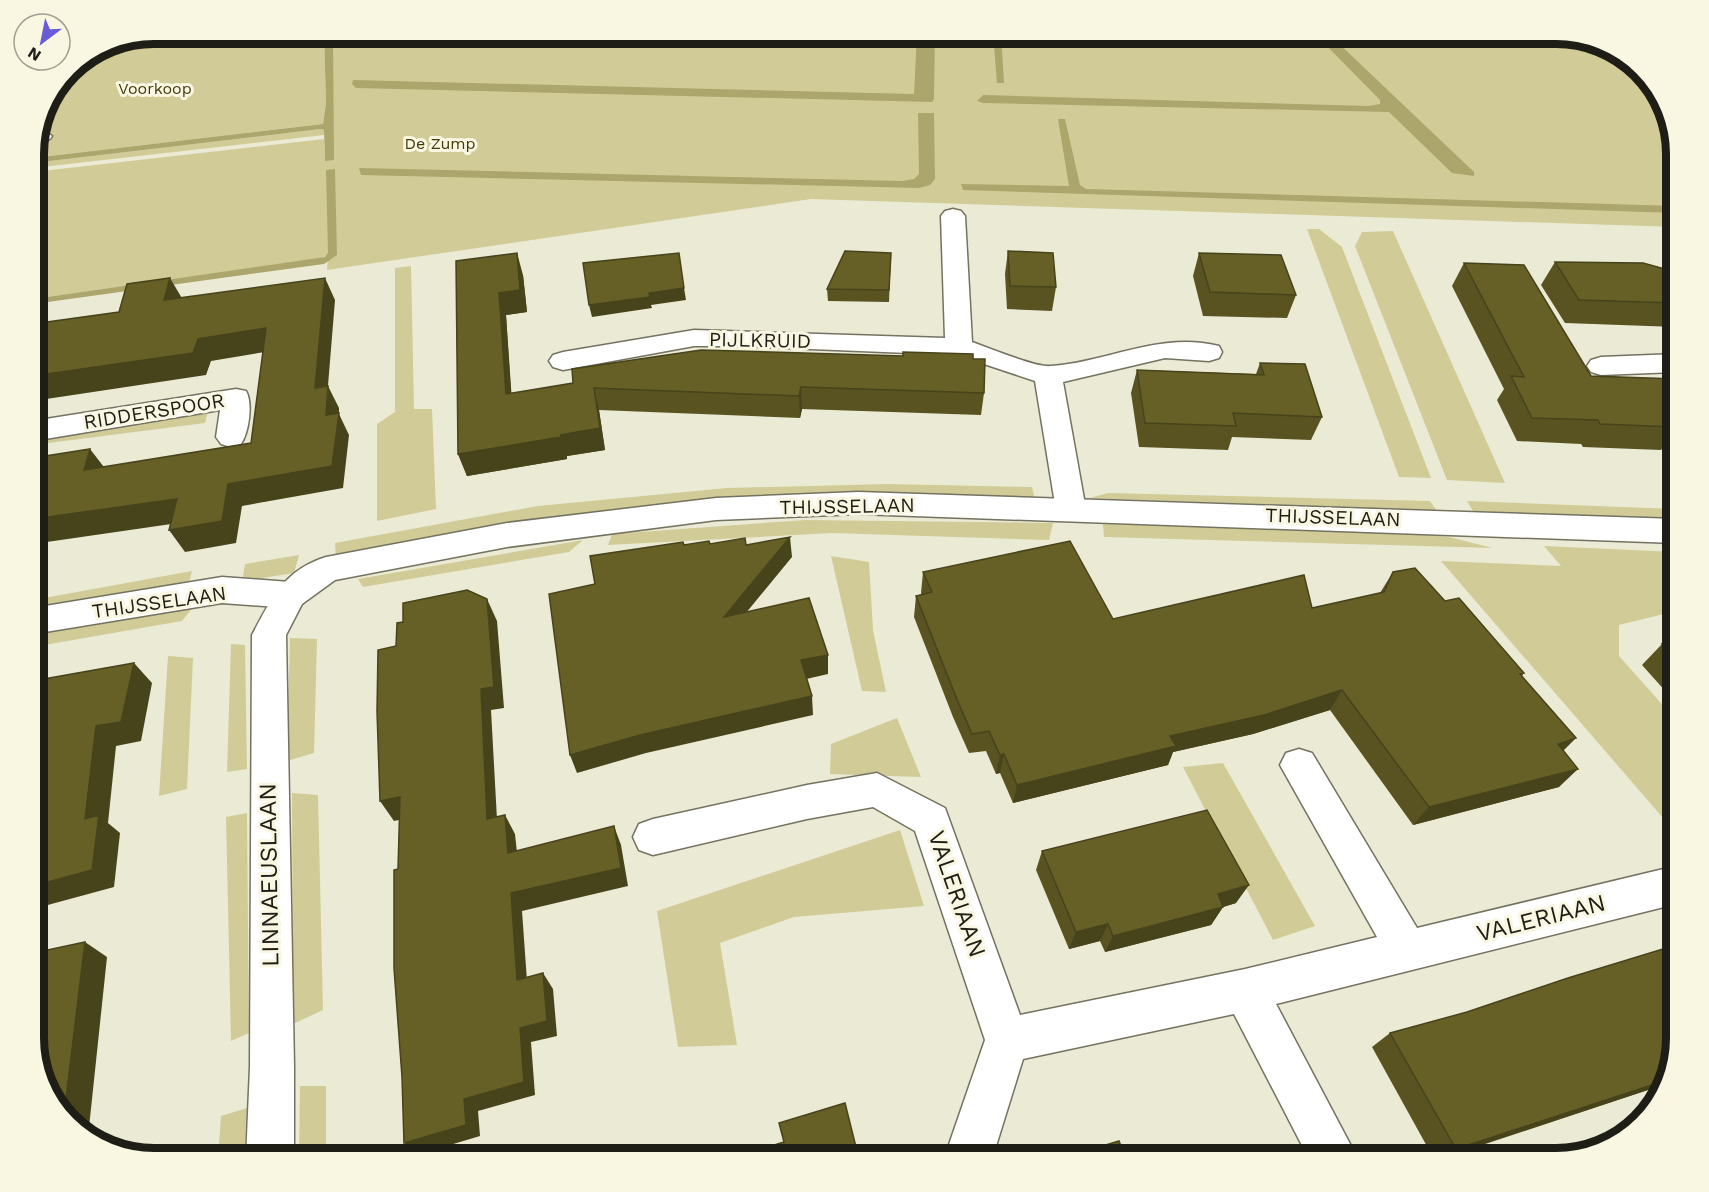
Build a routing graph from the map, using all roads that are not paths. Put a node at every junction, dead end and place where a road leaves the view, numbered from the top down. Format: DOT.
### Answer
graph roads {
  1 [pos="953,216"];
  2 [pos="959,347"];
  3 [pos="1209,352"];
  4 [pos="563,361"];
  5 [pos="1666,363"];
  6 [pos="1602,366"];
  7 [pos="1048,376"];
  8 [pos="44,429"];
  9 [pos="231,436"];
  10 [pos="1071,510"];
  11 [pos="1666,531"];
  12 [pos="290,595"];
  13 [pos="44,619"];
  14 [pos="1299,765"];
  15 [pos="653,837"];
  16 [pos="1666,887"];
  17 [pos="1407,950"];
  18 [pos="1245,990"];
  19 [pos="1006,1040"];
  20 [pos="270,1148"];
  21 [pos="972,1148"];
  22 [pos="1328,1148"];
  1 -- 2 [label="street"];
  2 -- 4 [label="street, PIJLKRUID"];
  2 -- 7 [label="street, PIJLKRUID"];
  3 -- 7 [label="street"];
  5 -- 6 [label="street"];
  7 -- 10 [label="street"];
  8 -- 9 [label="street, RIDDERSPOOR"];
  10 -- 11 [label="street, THIJSSELAAN"];
  10 -- 12 [label="street, THIJSSELAAN"];
  12 -- 13 [label="street, THIJSSELAAN"];
  12 -- 20 [label="street, LINNAEUSLAAN"];
  14 -- 17 [label="street"];
  15 -- 19 [label="street, VALERIAAN"];
  16 -- 17 [label="street, VALERIAAN"];
  17 -- 18 [label="street, VALERIAAN"];
  18 -- 19 [label="street, VALERIAAN"];
  18 -- 22 [label="street"];
  19 -- 21 [label="street"];
}
